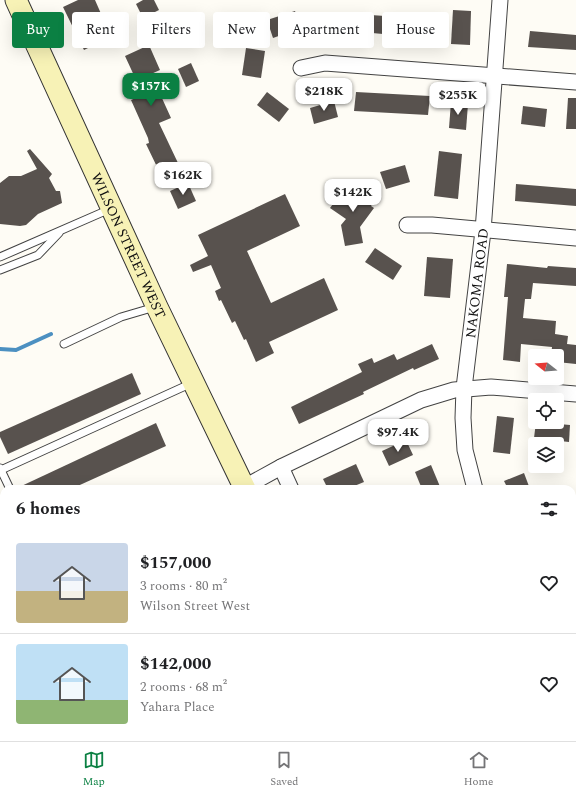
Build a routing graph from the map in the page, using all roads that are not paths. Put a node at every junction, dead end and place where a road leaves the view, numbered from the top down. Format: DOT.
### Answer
graph roads {
  1 [pos="16,0"];
  2 [pos="500,0"];
  3 [pos="301,68"];
  4 [pos="494,75"];
  5 [pos="576,82"];
  6 [pos="113,208"];
  7 [pos="407,225"];
  8 [pos="62,230"];
  9 [pos="483,231"];
  10 [pos="576,238"];
  11 [pos="0,257"];
  12 [pos="0,270"];
  13 [pos="157,307"];
  14 [pos="64,344"];
  15 [pos="194,382"];
  16 [pos="464,388"];
  17 [pos="576,394"];
  18 [pos="281,467"];
  19 [pos="0,469"];
  20 [pos="8,485"];
  21 [pos="243,485"];
  22 [pos="249,485"];
  23 [pos="289,485"];
  24 [pos="475,485"];
  1 -- 6 [label="main road, WILSON STREET WEST"];
  2 -- 4 [label="street, NAKOMA ROAD"];
  3 -- 4 [label="street"];
  4 -- 5 [label="street"];
  4 -- 9 [label="street, NAKOMA ROAD"];
  6 -- 8 [label="lane"];
  6 -- 13 [label="main road, WILSON STREET WEST"];
  7 -- 9 [label="street"];
  8 -- 11 [label="lane"];
  8 -- 12 [label="lane"];
  9 -- 10 [label="street"];
  9 -- 16 [label="street, NAKOMA ROAD"];
  13 -- 14 [label="lane"];
  13 -- 15 [label="main road, WILSON STREET WEST"];
  15 -- 19 [label="lane"];
  15 -- 21 [label="main road, WILSON STREET WEST"];
  16 -- 17 [label="street"];
  16 -- 18 [label="street"];
  16 -- 24 [label="street, NAKOMA ROAD"];
  18 -- 22 [label="street"];
  18 -- 23 [label="street"];
  19 -- 20 [label="lane"];
}
